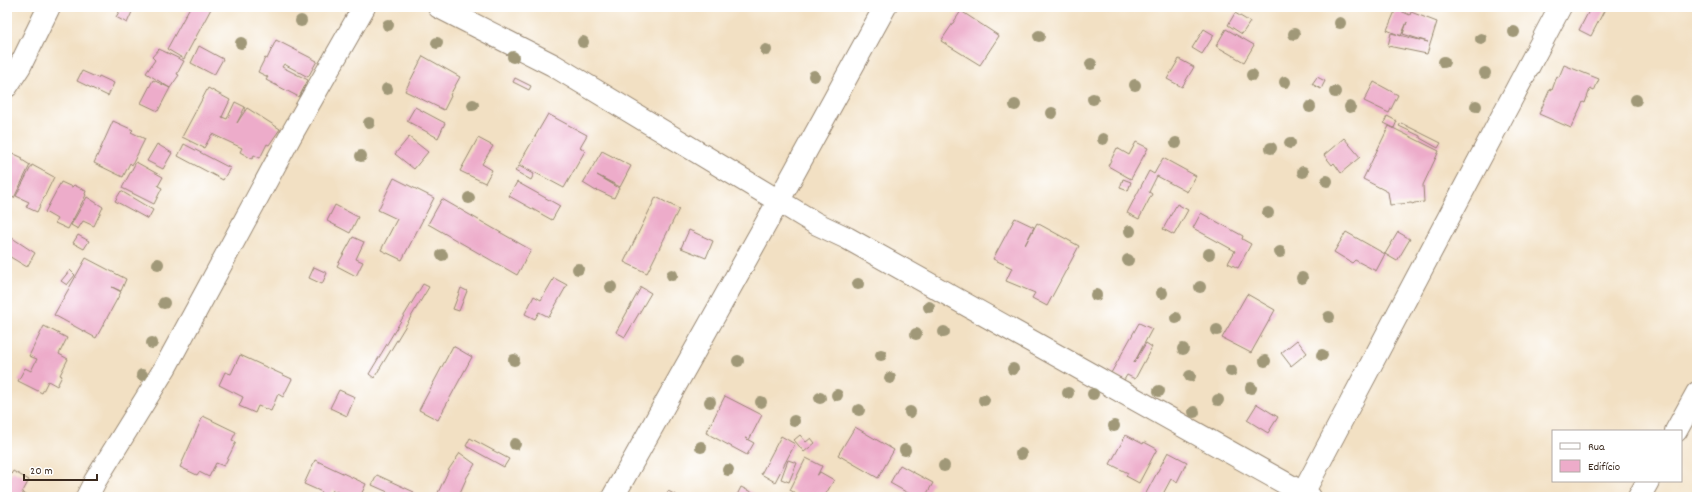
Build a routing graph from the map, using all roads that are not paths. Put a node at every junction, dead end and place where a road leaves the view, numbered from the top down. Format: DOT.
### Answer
graph roads {
  1 [pos="49,7"];
  2 [pos="364,7"];
  3 [pos="439,7"];
  4 [pos="885,7"];
  5 [pos="1560,7"];
  6 [pos="7,86"];
  7 [pos="778,202"];
  8 [pos="1697,393"];
  9 [pos="1677,430"];
  10 [pos="1647,482"];
  11 [pos="1305,496"];
  12 [pos="86,497"];
  13 [pos="613,497"];
  14 [pos="1639,497"];
  1 -- 6 [label="street"];
  2 -- 12 [label="street"];
  3 -- 7 [label="street"];
  4 -- 7 [label="street"];
  5 -- 11 [label="street"];
  7 -- 11 [label="street"];
  7 -- 13 [label="street"];
  8 -- 9 [label="street"];
  10 -- 14 [label="street"];
}
